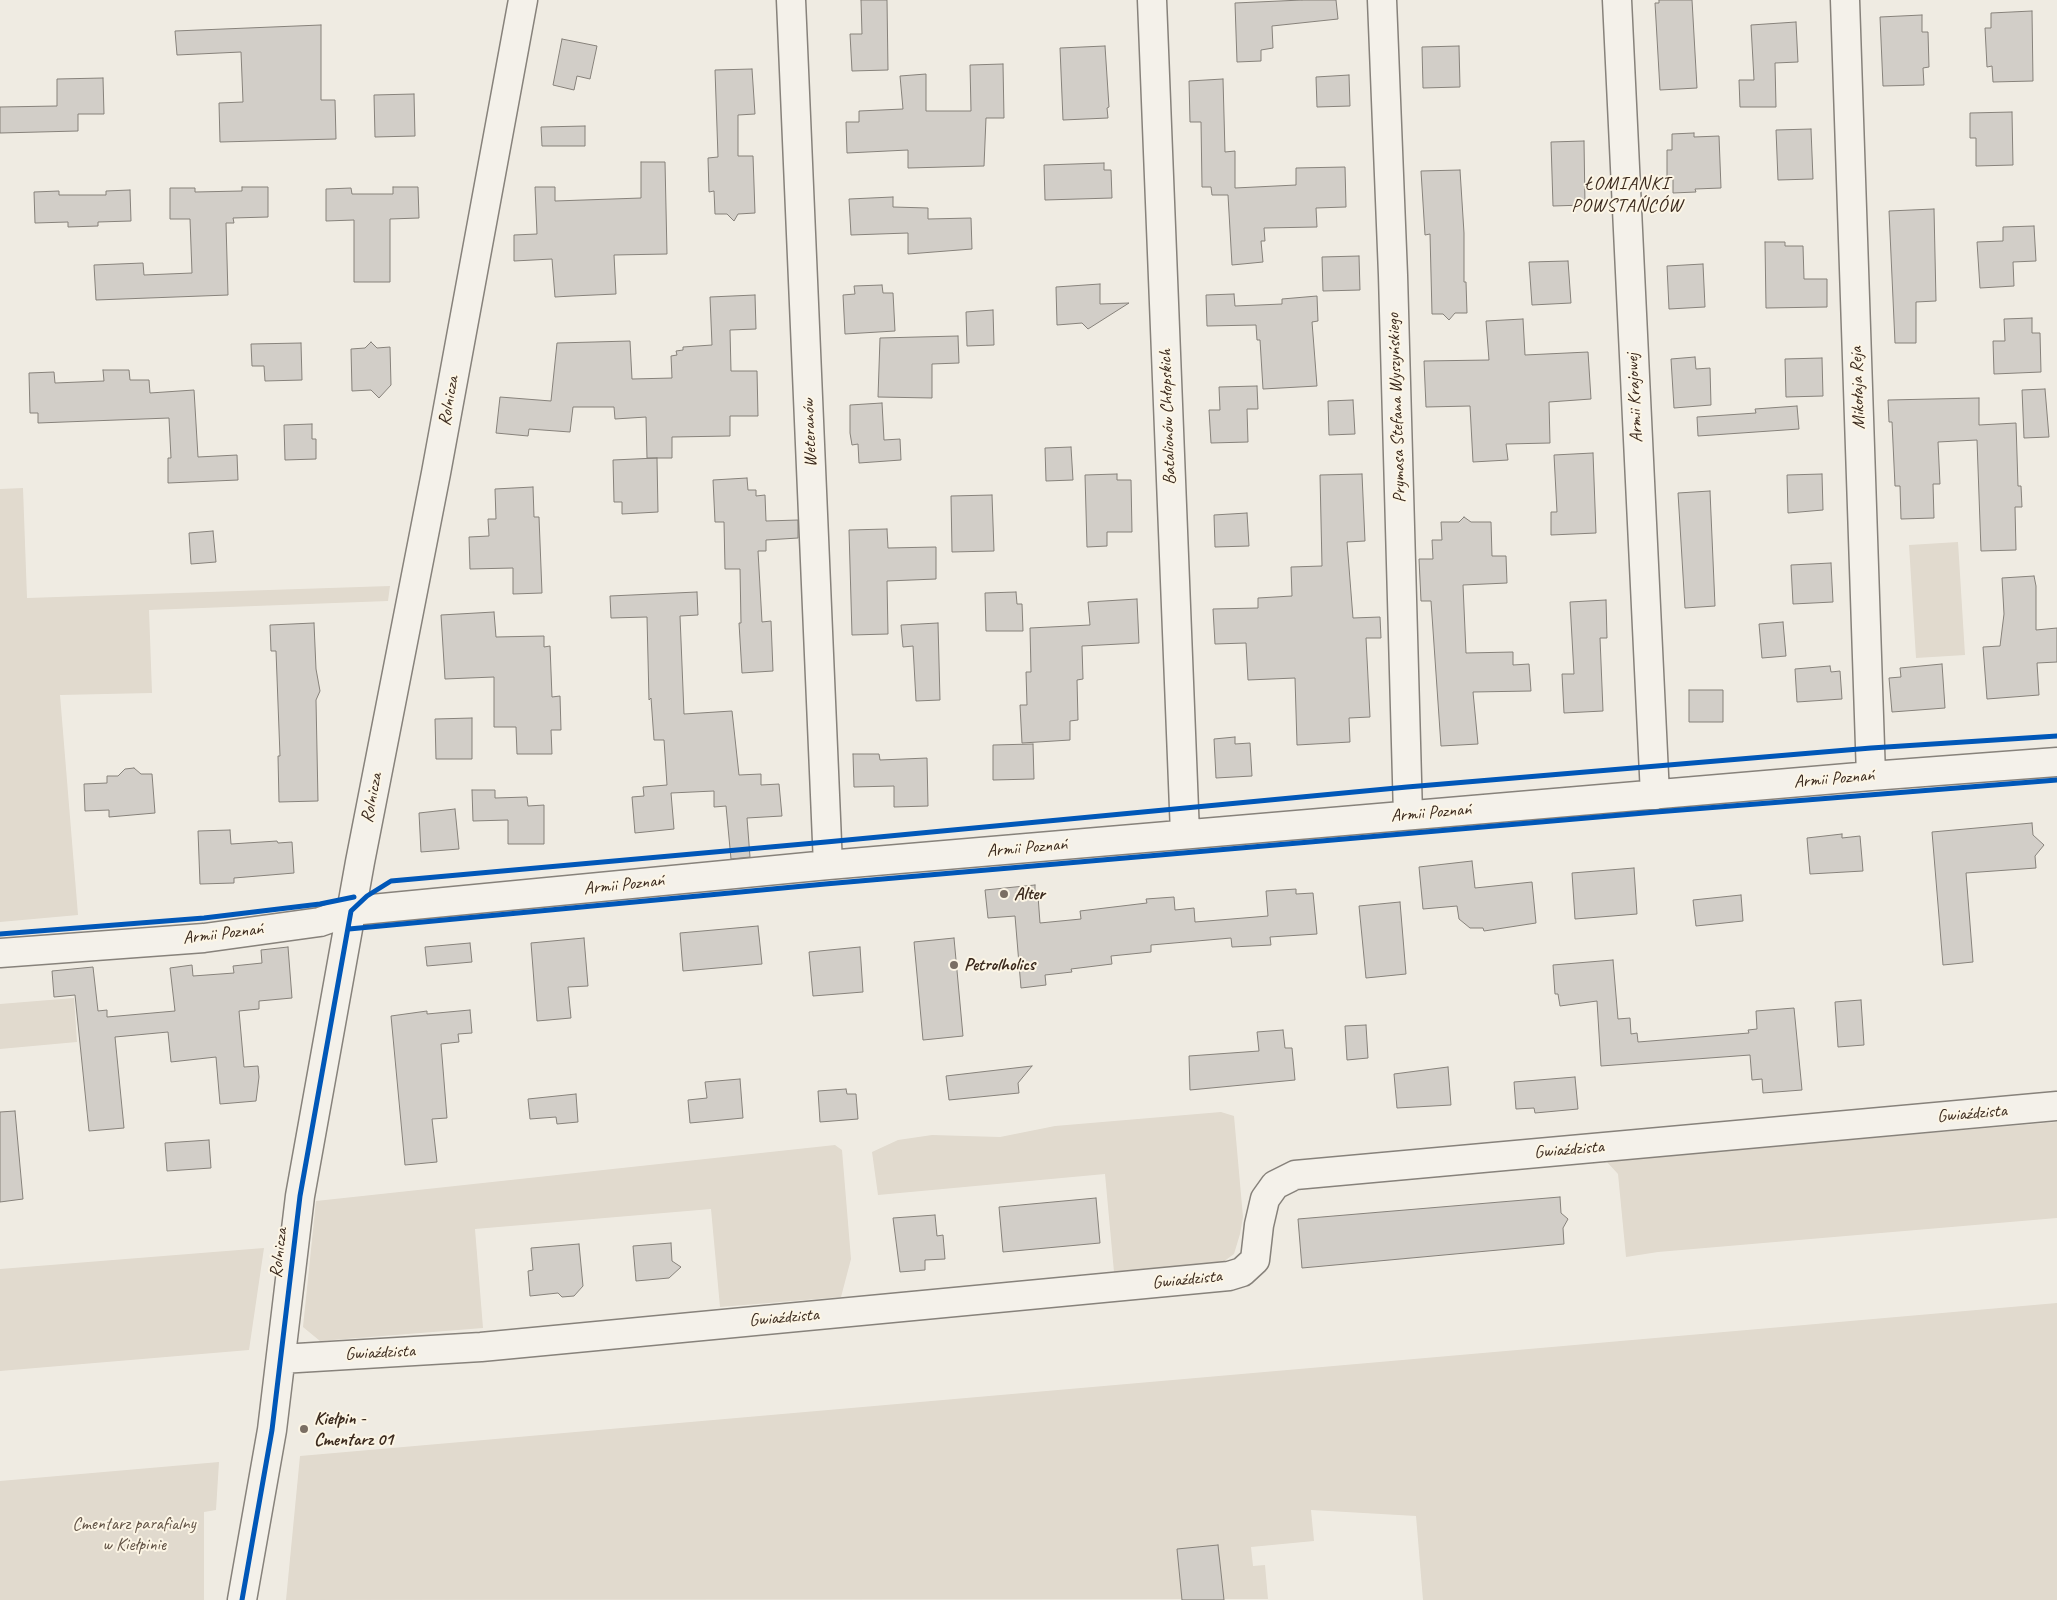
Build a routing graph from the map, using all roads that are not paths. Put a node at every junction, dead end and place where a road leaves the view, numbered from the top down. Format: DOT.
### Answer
graph roads {
  1 [pos="523,0"];
  2 [pos="791,0"];
  3 [pos="1152,0"];
  4 [pos="1382,0"];
  5 [pos="1617,0"];
  6 [pos="1845,0"];
  7 [pos="2057,762"];
  8 [pos="1871,776"];
  9 [pos="1655,795"];
  10 [pos="1408,815"];
  11 [pos="1184,834"];
  12 [pos="828,865"];
  13 [pos="351,911"];
  14 [pos="0,953"];
  15 [pos="2057,1106"];
  16 [pos="280,1359"];
  17 [pos="242,1600"];
  1 -- 13 [label="street, Rolnicza"];
  2 -- 12 [label="street, Weteranów"];
  3 -- 11 [label="street, Batalionów Chłopskich"];
  4 -- 10 [label="street, Prymasa Stefana Wyszyńskiego"];
  5 -- 9 [label="street, Armii Krajowej"];
  6 -- 8 [label="street, Mikołaja Reja"];
  7 -- 8 [label="street, Armii Poznań"];
  8 -- 9 [label="street, Armii Poznań"];
  9 -- 10 [label="street, Armii Poznań"];
  10 -- 11 [label="street, Armii Poznań"];
  11 -- 12 [label="street, Armii Poznań"];
  12 -- 13 [label="street, Armii Poznań"];
  13 -- 14 [label="street, Armii Poznań"];
  13 -- 16 [label="street, Rolnicza"];
  15 -- 16 [label="street, Gwiaździsta"];
  16 -- 17 [label="street, Rolnicza"];
}
